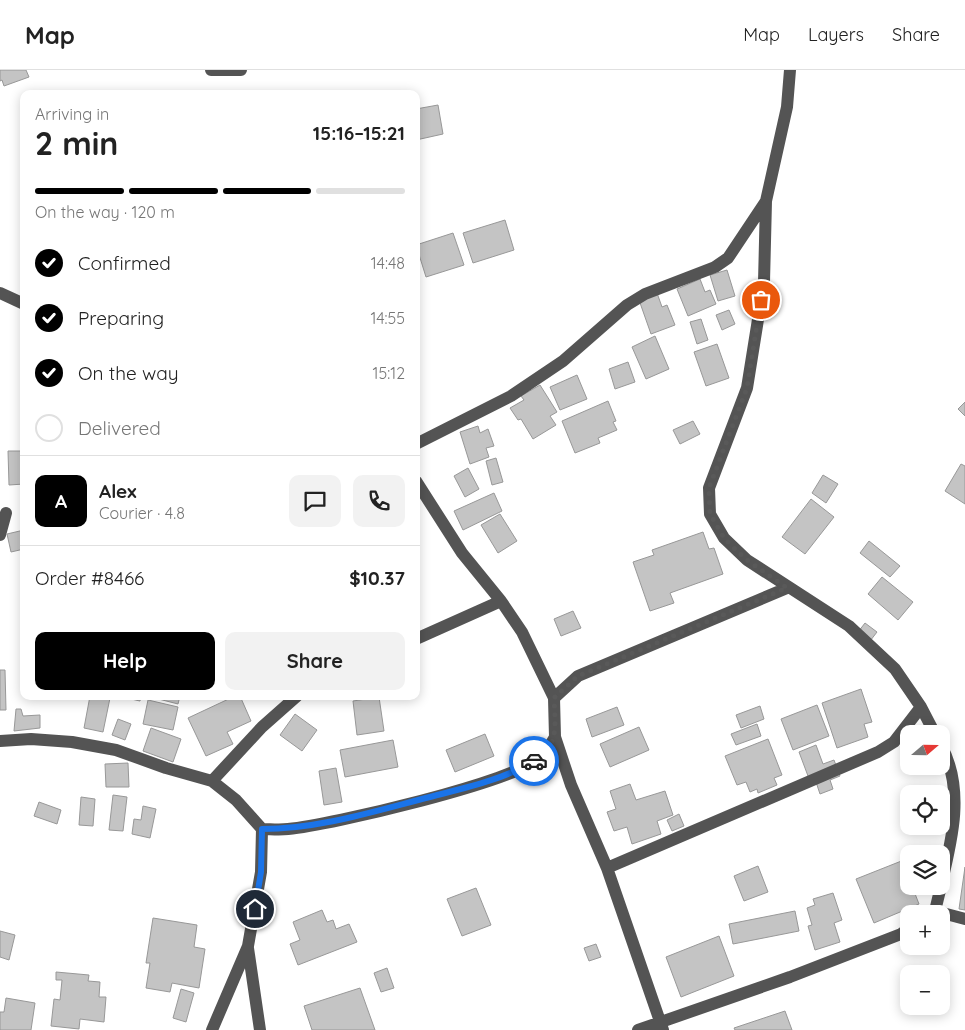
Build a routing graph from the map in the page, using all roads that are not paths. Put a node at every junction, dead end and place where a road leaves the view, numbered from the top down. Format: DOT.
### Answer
graph roads {
  1 [pos="211,70"];
  2 [pos="241,70"];
  3 [pos="790,70"];
  4 [pos="766,201"];
  5 [pos="0,293"];
  6 [pos="20,302"];
  7 [pos="420,442"];
  8 [pos="420,487"];
  9 [pos="6,513"];
  10 [pos="0,535"];
  11 [pos="787,588"];
  12 [pos="501,601"];
  13 [pos="420,637"];
  14 [pos="554,698"];
  15 [pos="292,700"];
  16 [pos="921,707"];
  17 [pos="930,725"];
  18 [pos="555,737"];
  19 [pos="0,741"];
  20 [pos="950,775"];
  21 [pos="212,781"];
  22 [pos="262,829"];
  23 [pos="950,850"];
  24 [pos="607,868"];
  25 [pos="950,916"];
  26 [pos="965,919"];
  27 [pos="900,934"];
  28 [pos="248,946"];
  29 [pos="662,1026"];
  30 [pos="212,1030"];
  31 [pos="260,1030"];
  32 [pos="638,1030"];
  1 -- 2 [label="street"];
  3 -- 4 [label="street"];
  4 -- 7 [label="street"];
  4 -- 11 [label="street"];
  5 -- 6 [label="street"];
  8 -- 12 [label="street"];
  9 -- 10 [label="street"];
  11 -- 14 [label="street"];
  11 -- 16 [label="street"];
  12 -- 13 [label="street"];
  12 -- 14 [label="street"];
  14 -- 18 [label="street"];
  15 -- 21 [label="street"];
  16 -- 17 [label="street"];
  16 -- 24 [label="street"];
  18 -- 22 [label="street"];
  18 -- 24 [label="street"];
  19 -- 21 [label="street"];
  20 -- 23 [label="street"];
  21 -- 22 [label="street"];
  22 -- 28 [label="street"];
  24 -- 29 [label="street"];
  25 -- 26 [label="street"];
  27 -- 29 [label="street"];
  28 -- 30 [label="street"];
  28 -- 31 [label="street"];
  29 -- 32 [label="street"];
}
